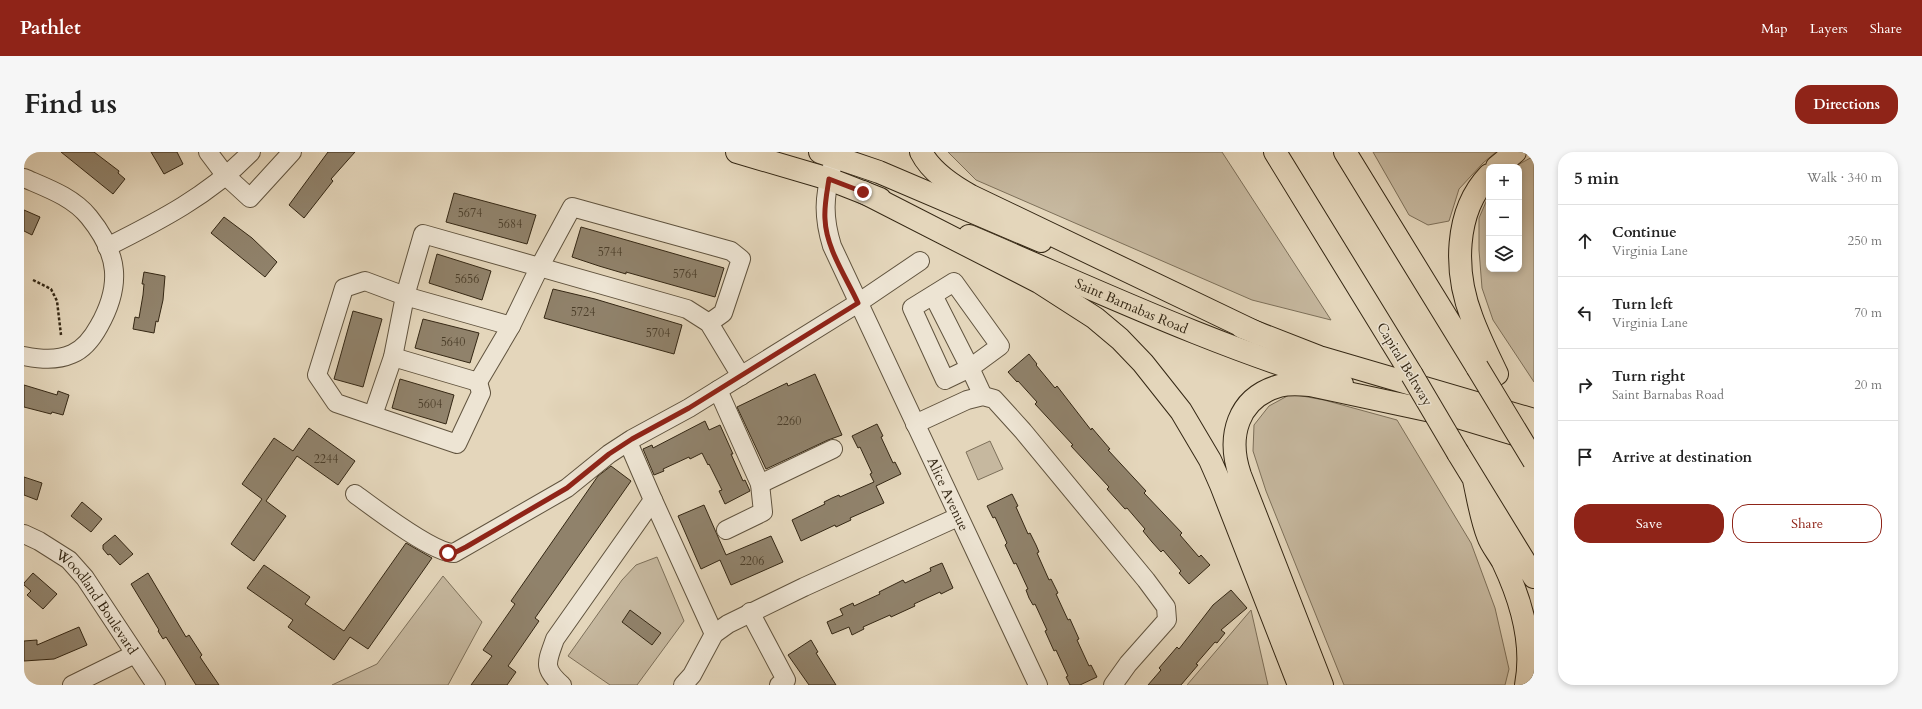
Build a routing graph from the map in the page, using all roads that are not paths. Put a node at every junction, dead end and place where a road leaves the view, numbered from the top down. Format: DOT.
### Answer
graph roads {
  1 [pos="208,152"];
  2 [pos="251,152"];
  3 [pos="292,152"];
  4 [pos="737,152"];
  5 [pos="921,152"];
  6 [pos="1264,152"];
  7 [pos="1275,152"];
  8 [pos="1345,152"];
  9 [pos="1515,152"];
  10 [pos="831,154"];
  11 [pos="1501,164"];
  12 [pos="226,176"];
  13 [pos="24,178"];
  14 [pos="1486,178"];
  15 [pos="829,179"];
  16 [pos="863,192"];
  17 [pos="1330,241"];
  18 [pos="107,248"];
  19 [pos="920,261"];
  20 [pos="540,266"];
  21 [pos="934,295"];
  22 [pos="405,296"];
  23 [pos="858,303"];
  24 [pos="709,323"];
  25 [pos="511,326"];
  26 [pos="1259,334"];
  27 [pos="24,356"];
  28 [pos="393,357"];
  29 [pos="970,368"];
  30 [pos="1487,370"];
  31 [pos="741,376"];
  32 [pos="478,382"];
  33 [pos="718,390"];
  34 [pos="983,396"];
  35 [pos="1440,412"];
  36 [pos="373,415"];
  37 [pos="1534,420"];
  38 [pos="915,424"];
  39 [pos="1534,440"];
  40 [pos="628,442"];
  41 [pos="1534,447"];
  42 [pos="833,449"];
  43 [pos="1534,461"];
  44 [pos="1474,480"];
  45 [pos="760,484"];
  46 [pos="355,494"];
  47 [pos="653,500"];
  48 [pos="958,517"];
  49 [pos="726,530"];
  50 [pos="24,534"];
  51 [pos="1534,577"];
  52 [pos="750,612"];
  53 [pos="714,634"];
  54 [pos="135,654"];
  55 [pos="691,682"];
  56 [pos="72,685"];
  57 [pos="156,685"];
  58 [pos="562,685"];
  59 [pos="779,685"];
  60 [pos="1038,685"];
  61 [pos="1113,685"];
  62 [pos="1299,685"];
  63 [pos="1322,685"];
  64 [pos="1526,685"];
  1 -- 12 [label="street"];
  2 -- 12 [label="street"];
  3 -- 12 [label="street"];
  4 -- 15 [label="main road, Saint Barnabas Road"];
  5 -- 26 [label="main road"];
  6 -- 17 [label="main road"];
  7 -- 17 [label="main road, Capital Beltway"];
  8 -- 30 [label="main road"];
  9 -- 11 [label="main road"];
  10 -- 15 [label="street, Alice Avenue"];
  10 -- 26 [label="main road, Saint Barnabas Road"];
  12 -- 18 [label="street"];
  13 -- 18 [label="street"];
  14 -- 30 [label="main road"];
  15 -- 16 [label="main road, Saint Barnabas Road"];
  15 -- 23 [label="street, Alice Avenue"];
  16 -- 35 [label="main road, Saint Barnabas Road"];
  16 -- 62 [label="main road"];
  17 -- 44 [label="main road, Capital Beltway, bridge"];
  18 -- 27 [label="street"];
  19 -- 23 [label="street"];
  20 -- 22 [label="street"];
  20 -- 24 [label="street"];
  20 -- 24 [label="street"];
  20 -- 25 [label="street"];
  21 -- 29 [label="street"];
  21 -- 29 [label="street"];
  21 -- 29 [label="street"];
  22 -- 25 [label="street"];
  22 -- 28 [label="street"];
  22 -- 36 [label="street"];
  23 -- 31 [label="street"];
  23 -- 38 [label="street, Alice Avenue"];
  24 -- 31 [label="street"];
  25 -- 32 [label="street"];
  26 -- 37 [label="main road, Saint Barnabas Road"];
  28 -- 32 [label="street"];
  28 -- 36 [label="street"];
  29 -- 34 [label="street"];
  30 -- 41 [label="main road"];
  30 -- 43 [label="main road, bridge"];
  31 -- 33 [label="street"];
  32 -- 36 [label="street"];
  33 -- 40 [label="street"];
  33 -- 45 [label="street"];
  34 -- 38 [label="street"];
  34 -- 61 [label="street"];
  35 -- 39 [label="main road, Saint Barnabas Road"];
  35 -- 63 [label="main road"];
  38 -- 48 [label="street, Alice Avenue"];
  40 -- 46 [label="street"];
  40 -- 47 [label="street"];
  42 -- 45 [label="street"];
  44 -- 51 [label="main road, Capital Beltway"];
  44 -- 64 [label="main road"];
  45 -- 49 [label="street"];
  47 -- 53 [label="street"];
  47 -- 58 [label="street"];
  48 -- 52 [label="street"];
  48 -- 60 [label="street, Alice Avenue"];
  50 -- 54 [label="street, Woodland Boulevard"];
  52 -- 53 [label="street"];
  52 -- 59 [label="street"];
  53 -- 55 [label="street"];
  54 -- 56 [label="street"];
  54 -- 57 [label="street, Woodland Boulevard"];
}
